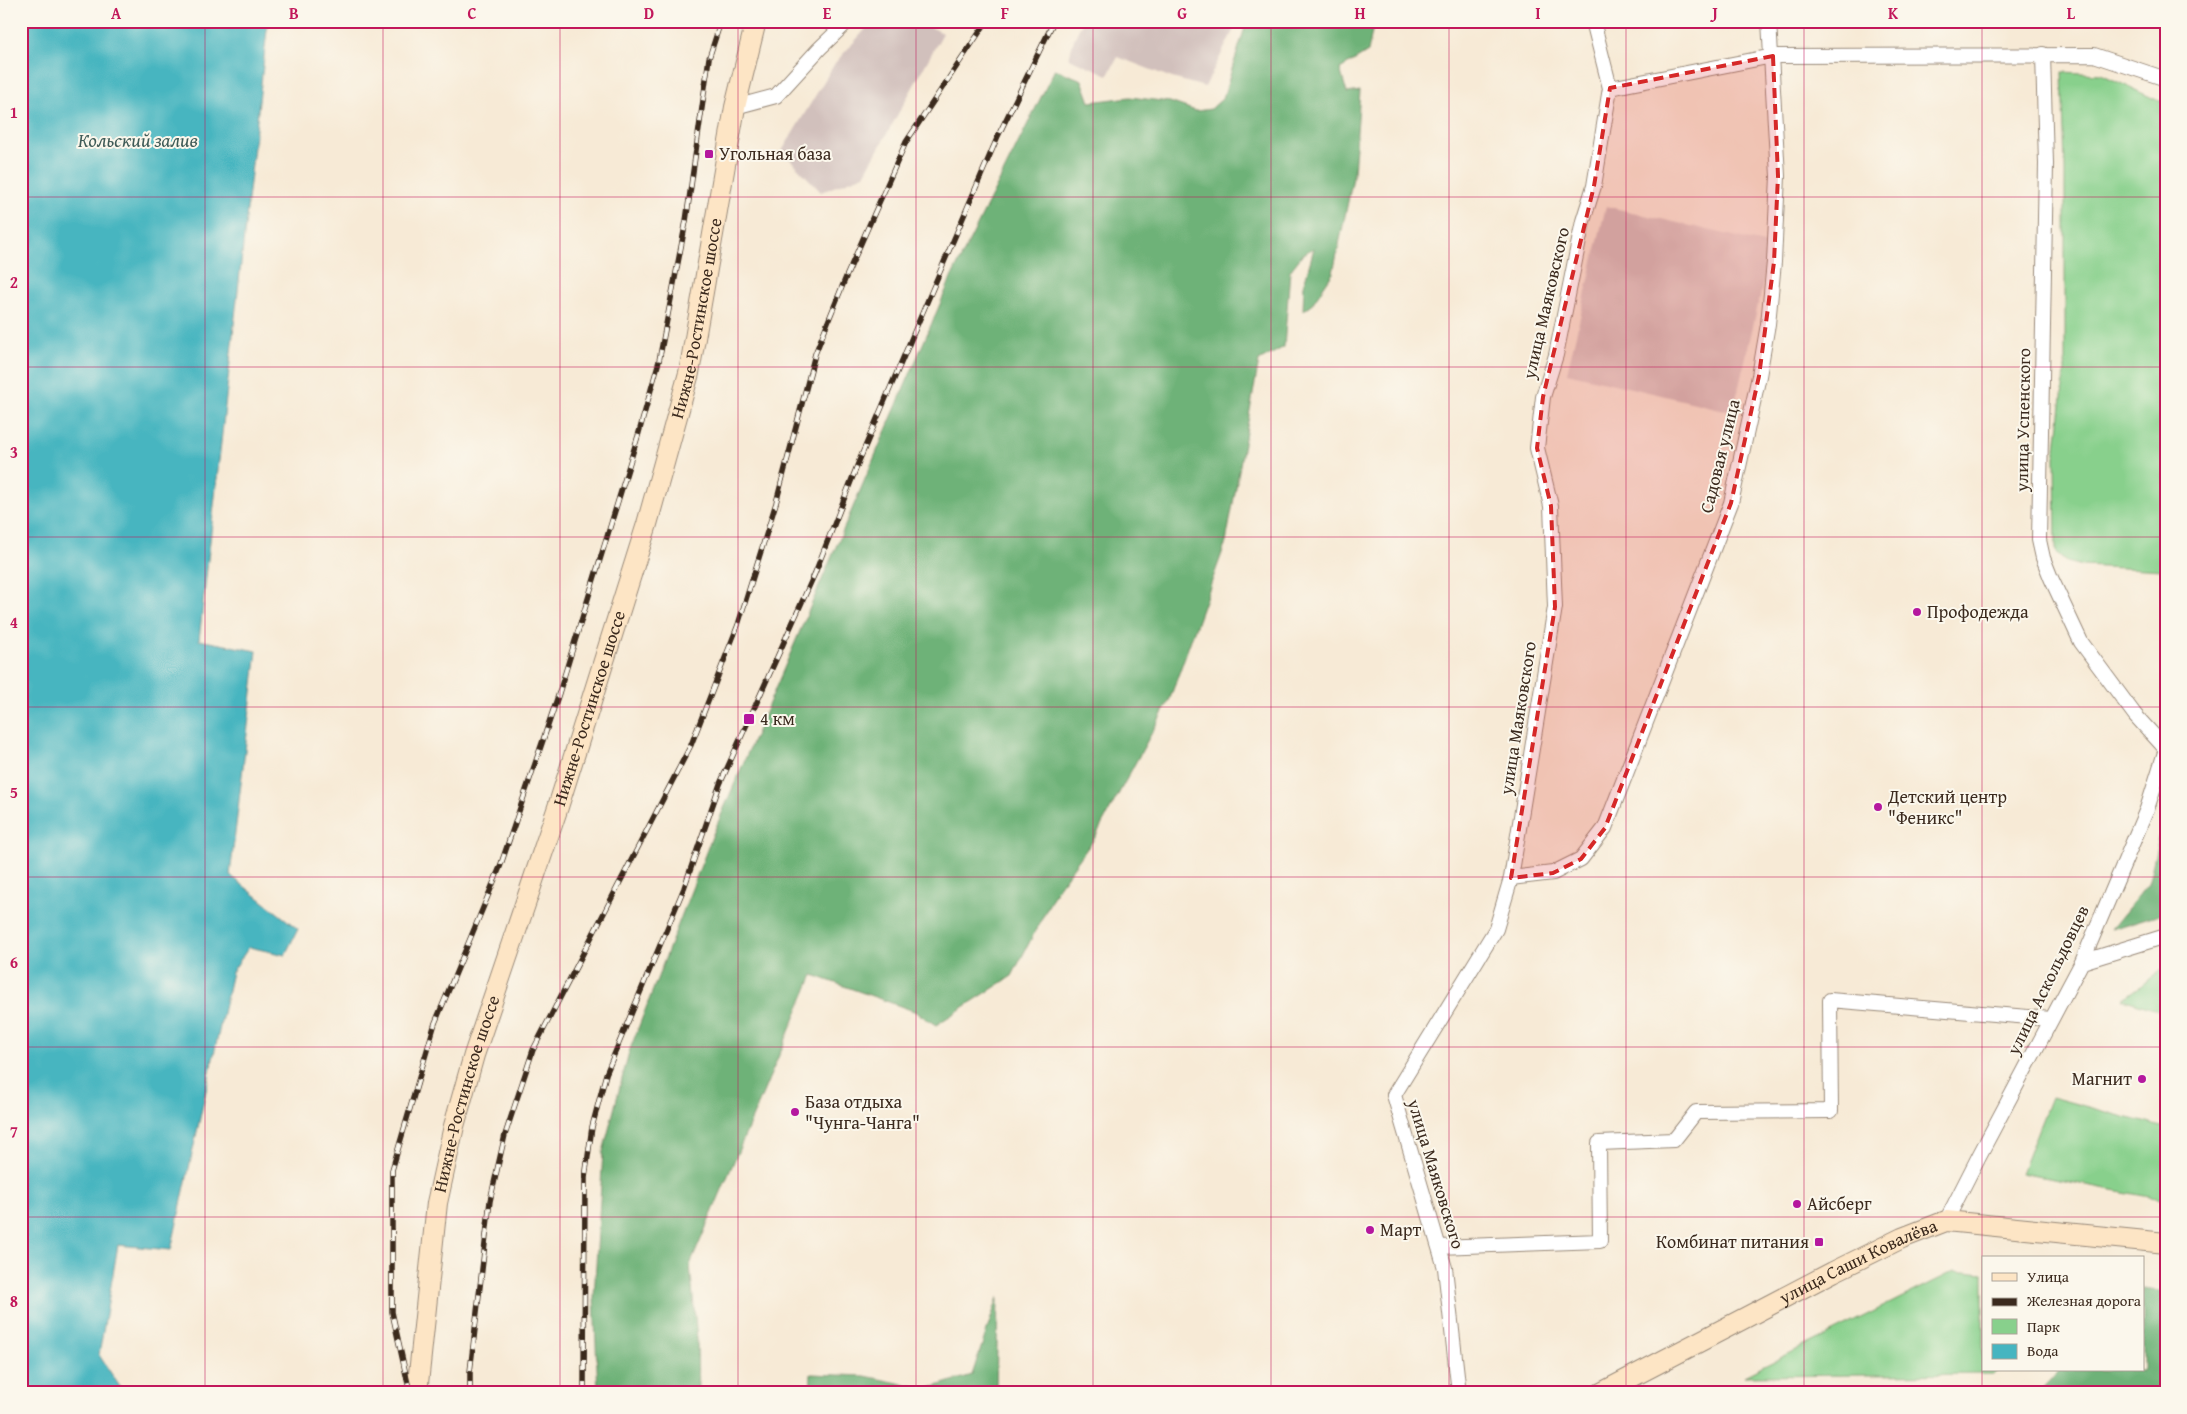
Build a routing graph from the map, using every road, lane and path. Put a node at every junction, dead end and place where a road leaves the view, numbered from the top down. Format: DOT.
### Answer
graph roads {
  1 [pos="756,21"];
  2 [pos="848,21"];
  3 [pos="1593,21"];
  4 [pos="1769,21"];
  5 [pos="2043,54"];
  6 [pos="1773,56"];
  7 [pos="2166,79"];
  8 [pos="1610,88"];
  9 [pos="735,107"];
  10 [pos="2166,749"];
  11 [pos="1512,878"];
  12 [pos="2166,936"];
  13 [pos="2082,962"];
  14 [pos="2051,1019"];
  15 [pos="1946,1221"];
  16 [pos="2166,1243"];
  17 [pos="1439,1247"];
  18 [pos="417,1393"];
  19 [pos="1459,1393"];
  20 [pos="1601,1393"];
  1 -- 9 [label="street, Нижне-Ростинское шоссе"];
  2 -- 9 [label="street"];
  3 -- 8 [label="street, улица Маяковского"];
  4 -- 6 [label="street, Садовая улица"];
  5 -- 6 [label="street"];
  5 -- 7 [label="street"];
  5 -- 10 [label="street, улица Успенского"];
  6 -- 8 [label="street"];
  6 -- 11 [label="street, Садовая улица"];
  8 -- 11 [label="street, улица Маяковского"];
  9 -- 18 [label="street, Нижне-Ростинское шоссе"];
  10 -- 13 [label="street, улица Аскольдовцев"];
  11 -- 17 [label="street, улица Маяковского"];
  12 -- 13 [label="street"];
  13 -- 14 [label="street, улица Аскольдовцев"];
  14 -- 15 [label="street, улица Аскольдовцев"];
  14 -- 17 [label="street"];
  15 -- 16 [label="street, улица Саши Ковалёва"];
  15 -- 20 [label="street, улица Саши Ковалёва"];
  17 -- 19 [label="street, улица Маяковского"];
}
